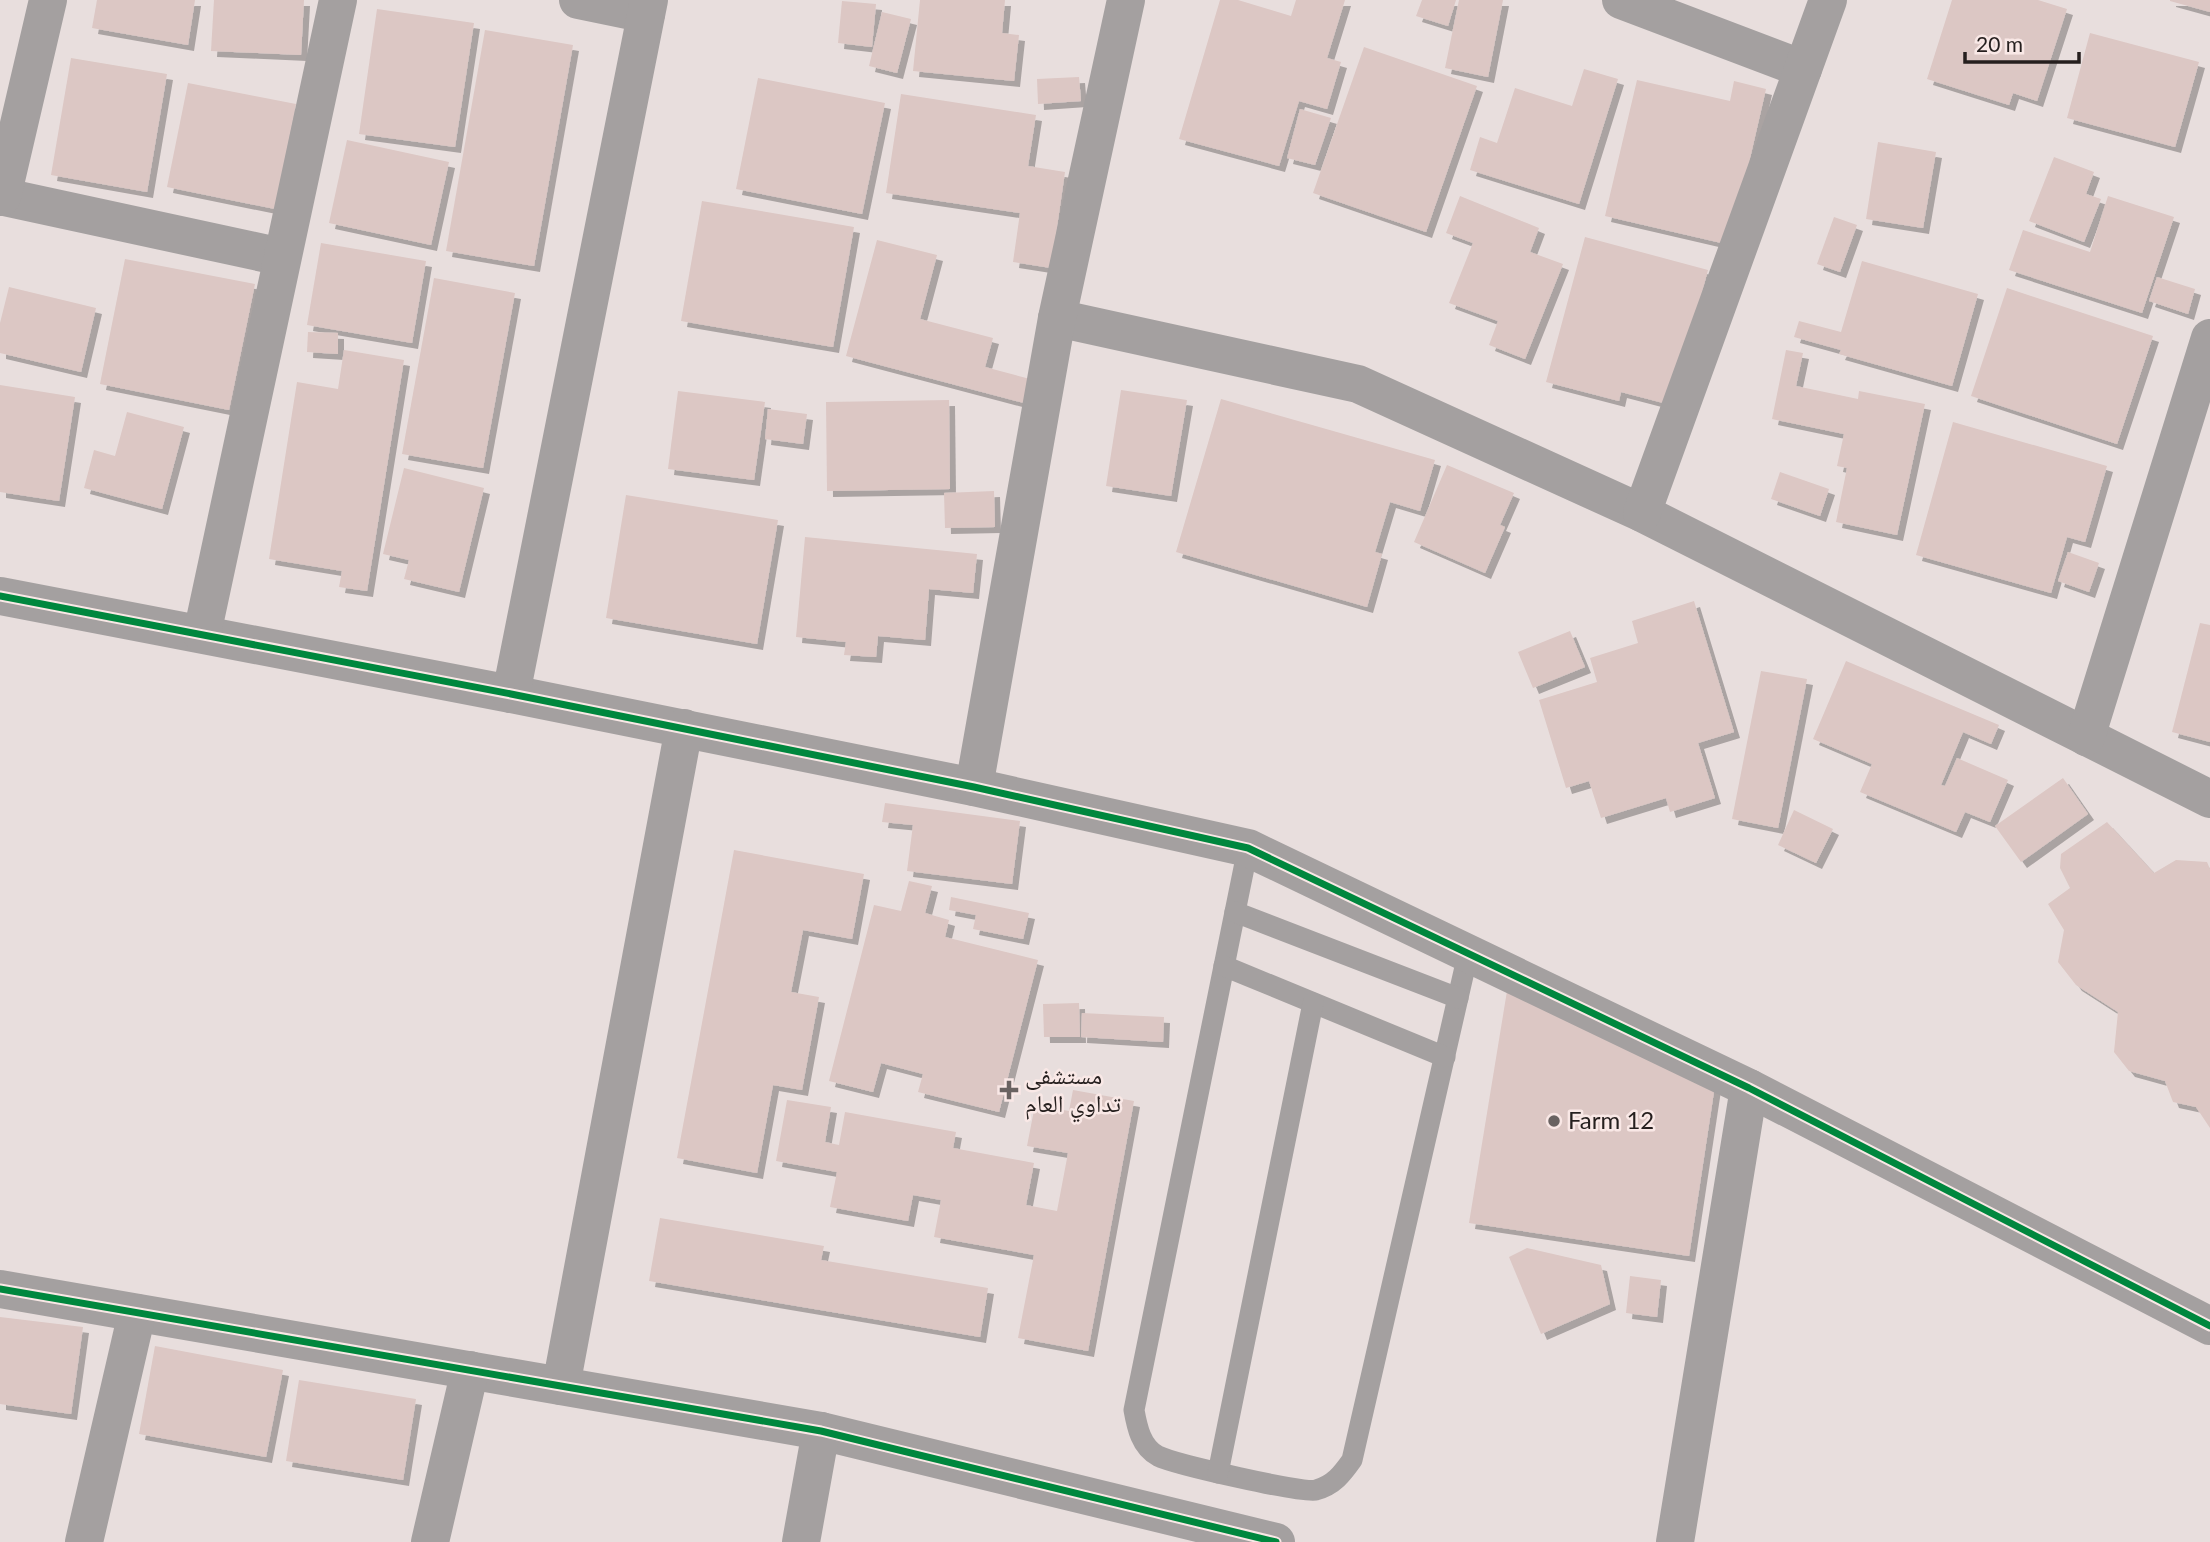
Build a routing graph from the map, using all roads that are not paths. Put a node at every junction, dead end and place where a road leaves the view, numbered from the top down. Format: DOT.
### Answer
graph roads {
  1 [pos="48,0"];
  2 [pos="338,0"];
  3 [pos="578,0"];
  4 [pos="1126,0"];
  5 [pos="1621,0"];
  6 [pos="1828,0"];
  7 [pos="648,7"];
  8 [pos="1803,69"];
  9 [pos="1,197"];
  10 [pos="282,257"];
  11 [pos="1057,318"];
  12 [pos="2210,338"];
  13 [pos="1642,513"];
  14 [pos="0,596"];
  15 [pos="202,634"];
  16 [pos="512,694"];
  17 [pos="684,729"];
  18 [pos="2086,737"];
  19 [pos="974,787"];
  20 [pos="2210,799"];
  21 [pos="1248,848"];
  22 [pos="1235,912"];
  23 [pos="1468,954"];
  24 [pos="1224,966"];
  25 [pos="1458,998"];
  26 [pos="1313,1003"];
  27 [pos="1445,1057"];
  28 [pos="1749,1088"];
  29 [pos="0,1289"];
  30 [pos="137,1313"];
  31 [pos="2210,1326"];
  32 [pos="470,1370"];
  33 [pos="561,1386"];
  34 [pos="821,1431"];
  35 [pos="1218,1473"];
  36 [pos="84,1542"];
  37 [pos="430,1542"];
  38 [pos="802,1542"];
  39 [pos="1276,1542"];
  40 [pos="1675,1542"];
  1 -- 9 [label="street"];
  2 -- 10 [label="street"];
  3 -- 7 [label="street"];
  4 -- 11 [label="street"];
  5 -- 8 [label="street"];
  6 -- 8 [label="street"];
  7 -- 16 [label="street"];
  8 -- 13 [label="street"];
  9 -- 10 [label="street"];
  10 -- 15 [label="street"];
  11 -- 13 [label="street"];
  11 -- 19 [label="street"];
  12 -- 18 [label="street"];
  13 -- 18 [label="street"];
  14 -- 15 [label="street"];
  15 -- 16 [label="street"];
  16 -- 17 [label="street"];
  17 -- 19 [label="street"];
  17 -- 33 [label="street"];
  18 -- 20 [label="street"];
  19 -- 21 [label="street"];
  21 -- 22 [label="lane"];
  21 -- 23 [label="street"];
  22 -- 24 [label="lane"];
  22 -- 25 [label="lane"];
  23 -- 25 [label="lane"];
  23 -- 28 [label="street"];
  24 -- 26 [label="lane"];
  24 -- 35 [label="lane"];
  25 -- 27 [label="lane"];
  26 -- 27 [label="lane"];
  26 -- 35 [label="lane"];
  27 -- 35 [label="lane"];
  28 -- 31 [label="street"];
  28 -- 40 [label="street"];
  29 -- 30 [label="street"];
  30 -- 32 [label="street"];
  30 -- 36 [label="street"];
  32 -- 33 [label="street"];
  32 -- 37 [label="street"];
  33 -- 34 [label="street"];
  34 -- 38 [label="street"];
  34 -- 39 [label="street"];
}
